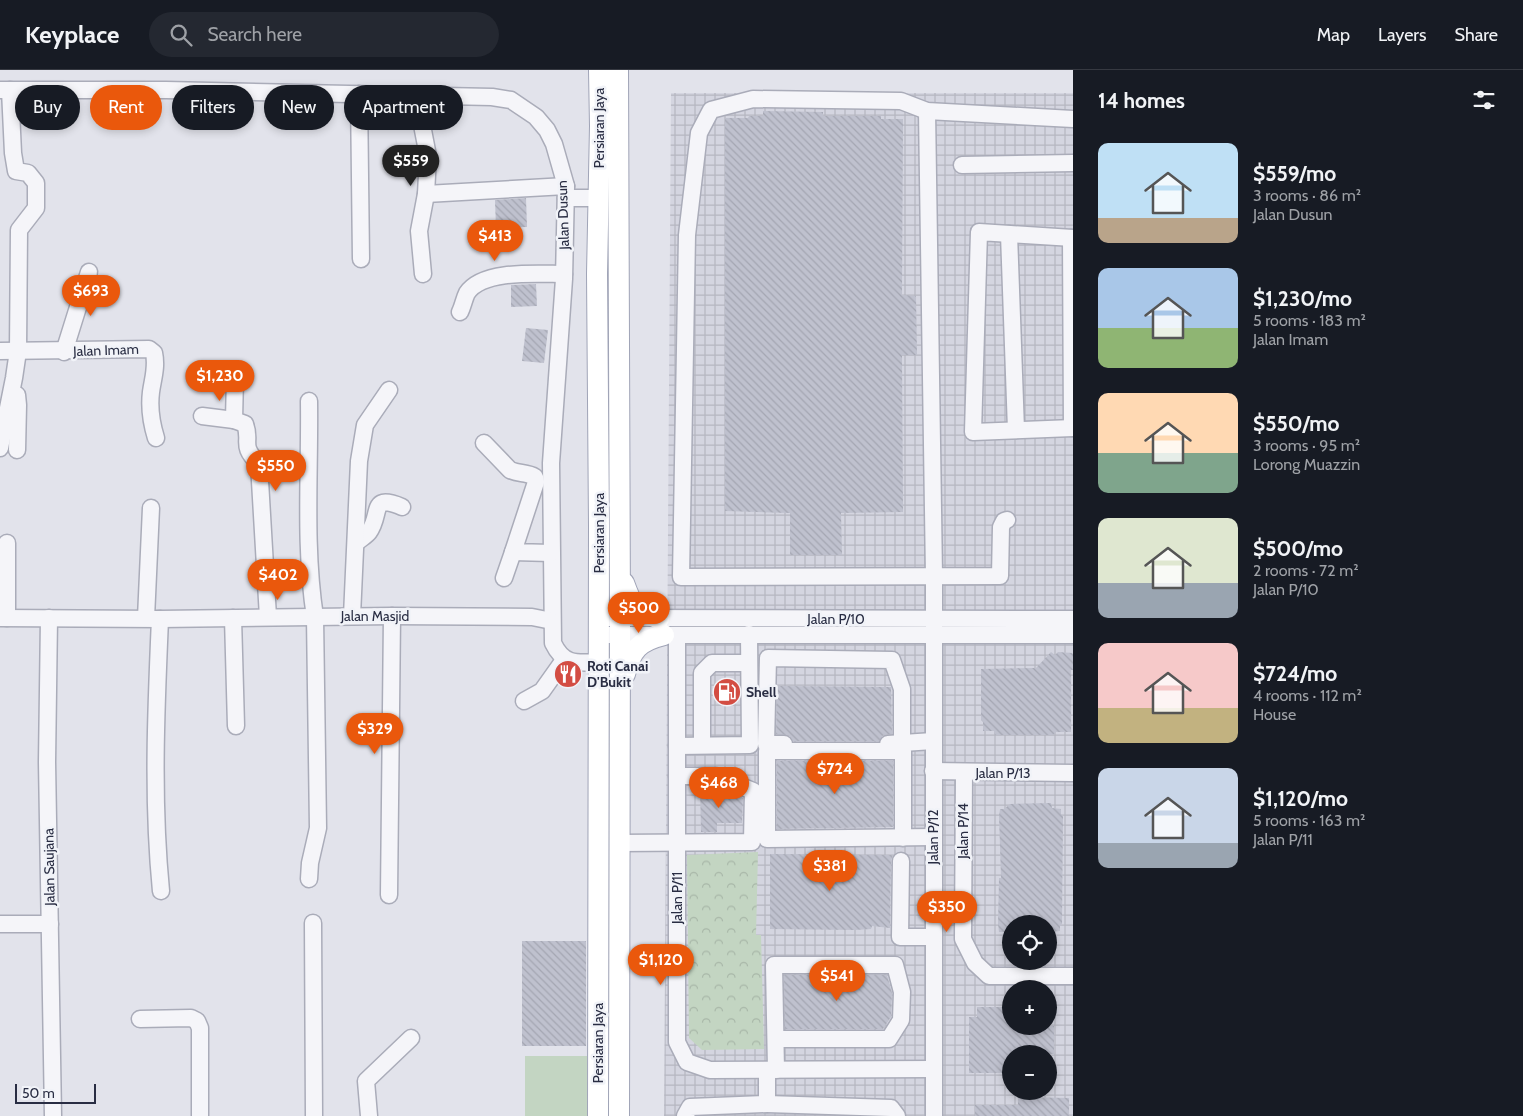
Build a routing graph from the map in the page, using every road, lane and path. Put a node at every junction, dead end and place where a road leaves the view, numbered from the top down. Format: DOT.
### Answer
graph roads {
  1 [pos="614,71"];
  2 [pos="5,90"];
  3 [pos="344,94"];
  4 [pos="463,96"];
  5 [pos="927,111"];
  6 [pos="1073,119"];
  7 [pos="359,130"];
  8 [pos="423,130"];
  9 [pos="1073,163"];
  10 [pos="962,165"];
  11 [pos="566,192"];
  12 [pos="426,194"];
  13 [pos="598,198"];
  14 [pos="1009,234"];
  15 [pos="1072,238"];
  16 [pos="361,259"];
  17 [pos="88,272"];
  18 [pos="423,274"];
  19 [pos="564,274"];
  20 [pos="460,312"];
  21 [pos="0,351"];
  22 [pos="18,351"];
  23 [pos="64,352"];
  24 [pos="235,377"];
  25 [pos="14,378"];
  26 [pos="389,390"];
  27 [pos="309,401"];
  28 [pos="202,416"];
  29 [pos="234,420"];
  30 [pos="1072,428"];
  31 [pos="1016,430"];
  32 [pos="156,438"];
  33 [pos="484,444"];
  34 [pos="0,448"];
  35 [pos="17,450"];
  36 [pos="402,507"];
  37 [pos="151,508"];
  38 [pos="1007,520"];
  39 [pos="7,543"];
  40 [pos="356,543"];
  41 [pos="513,552"];
  42 [pos="552,553"];
  43 [pos="620,569"];
  44 [pos="934,576"];
  45 [pos="504,578"];
  46 [pos="352,616"];
  47 [pos="392,616"];
  48 [pos="268,617"];
  49 [pos="315,617"];
  50 [pos="3,618"];
  51 [pos="49,618"];
  52 [pos="233,618"];
  53 [pos="153,619"];
  54 [pos="933,619"];
  55 [pos="1073,619"];
  56 [pos="552,621"];
  57 [pos="599,626"];
  58 [pos="620,626"];
  59 [pos="667,630"];
  60 [pos="749,634"];
  61 [pos="933,635"];
  62 [pos="1073,635"];
  63 [pos="564,660"];
  64 [pos="600,662"];
  65 [pos="749,663"];
  66 [pos="620,693"];
  67 [pos="524,701"];
  68 [pos="236,726"];
  69 [pos="933,741"];
  70 [pos="902,744"];
  71 [pos="677,746"];
  72 [pos="702,746"];
  73 [pos="933,771"];
  74 [pos="964,772"];
  75 [pos="1073,773"];
  76 [pos="677,776"];
  77 [pos="903,838"];
  78 [pos="933,838"];
  79 [pos="677,842"];
  80 [pos="619,843"];
  81 [pos="901,861"];
  82 [pos="309,879"];
  83 [pos="161,891"];
  84 [pos="389,896"];
  85 [pos="313,923"];
  86 [pos="0,924"];
  87 [pos="50,924"];
  88 [pos="933,937"];
  89 [pos="1073,976"];
  90 [pos="140,1019"];
  91 [pos="411,1038"];
  92 [pos="776,1039"];
  93 [pos="933,1069"];
  94 [pos="771,1070"];
  95 [pos="768,1104"];
  96 [pos="53,1116"];
  97 [pos="200,1116"];
  98 [pos="314,1116"];
  99 [pos="368,1116"];
  100 [pos="598,1116"];
  101 [pos="619,1116"];
  102 [pos="685,1116"];
  103 [pos="897,1116"];
  104 [pos="934,1116"];
  1 -- 13 [label="main road, Persiaran Jaya"];
  1 -- 43 [label="main road, Persiaran Jaya"];
  2 -- 3 [label="street, Jalan Dusun"];
  2 -- 22 [label="street"];
  4 -- 11 [label="street, Jalan Dusun"];
  5 -- 6 [label="street"];
  5 -- 44 [label="street, Jalan P/12"];
  5 -- 44 [label="street"];
  7 -- 16 [label="street"];
  8 -- 12 [label="street"];
  9 -- 10 [label="street"];
  11 -- 12 [label="street"];
  11 -- 13 [label="street"];
  11 -- 19 [label="street, Jalan Dusun"];
  12 -- 18 [label="street"];
  13 -- 57 [label="main road, Persiaran Jaya"];
  14 -- 15 [label="street"];
  14 -- 31 [label="street"];
  14 -- 31 [label="street"];
  15 -- 30 [label="street"];
  17 -- 23 [label="street"];
  19 -- 20 [label="street"];
  19 -- 42 [label="street, Jalan Dusun"];
  21 -- 22 [label="street, Jalan Imam"];
  22 -- 23 [label="street, Jalan Imam"];
  22 -- 25 [label="street"];
  23 -- 32 [label="street, Jalan Imam"];
  24 -- 29 [label="street"];
  25 -- 34 [label="street"];
  25 -- 35 [label="street"];
  26 -- 40 [label="street"];
  27 -- 49 [label="street"];
  28 -- 29 [label="street"];
  29 -- 48 [label="street"];
  30 -- 31 [label="street"];
  33 -- 41 [label="street"];
  36 -- 40 [label="street"];
  37 -- 53 [label="street"];
  38 -- 44 [label="street"];
  39 -- 50 [label="street"];
  40 -- 46 [label="street"];
  41 -- 42 [label="street"];
  41 -- 45 [label="street"];
  42 -- 56 [label="street, Jalan Dusun"];
  43 -- 58 [label="main road, Persiaran Jaya"];
  43 -- 59 [label="main road"];
  44 -- 54 [label="street, Jalan P/12"];
  46 -- 47 [label="street, Jalan Masjid"];
  46 -- 49 [label="street, Jalan Masjid"];
  47 -- 56 [label="street, Jalan Masjid"];
  47 -- 84 [label="street"];
  48 -- 49 [label="street, Jalan Masjid"];
  48 -- 52 [label="street, Jalan Masjid"];
  49 -- 82 [label="street"];
  50 -- 51 [label="street, Jalan Masjid"];
  51 -- 53 [label="street, Jalan Masjid"];
  51 -- 87 [label="street, Jalan Saujana"];
  52 -- 53 [label="street, Jalan Masjid"];
  52 -- 68 [label="street"];
  53 -- 83 [label="street"];
  54 -- 55 [label="street, Jalan P/10"];
  54 -- 59 [label="street, Jalan P/10"];
  54 -- 61 [label="street, Jalan P/12"];
  56 -- 63 [label="street"];
  57 -- 58 [label="street, Jalan P/10"];
  57 -- 64 [label="main road, Persiaran Jaya"];
  58 -- 59 [label="street, Jalan P/10"];
  58 -- 66 [label="main road, Persiaran Jaya"];
  59 -- 60 [label="street, Jalan P/10"];
  59 -- 66 [label="main road"];
  59 -- 71 [label="street, Jalan P/11"];
  60 -- 61 [label="street, Jalan P/10"];
  60 -- 65 [label="street"];
  61 -- 62 [label="street, Jalan P/10"];
  61 -- 69 [label="street, Jalan P/12"];
  63 -- 64 [label="street"];
  63 -- 67 [label="street"];
  64 -- 100 [label="main road, Persiaran Jaya"];
  65 -- 72 [label="street"];
  65 -- 72 [label="street"];
  66 -- 80 [label="main road, Persiaran Jaya"];
  69 -- 70 [label="street"];
  69 -- 73 [label="street, Jalan P/12"];
  70 -- 70 [label="street"];
  71 -- 72 [label="street"];
  71 -- 76 [label="street, Jalan P/11"];
  73 -- 74 [label="street, Jalan P/13"];
  73 -- 78 [label="street, Jalan P/12"];
  74 -- 75 [label="street, Jalan P/13"];
  74 -- 89 [label="street, Jalan P/14"];
  76 -- 79 [label="street, Jalan P/11"];
  76 -- 79 [label="street"];
  77 -- 77 [label="street"];
  77 -- 78 [label="street"];
  78 -- 88 [label="street, Jalan P/12"];
  79 -- 80 [label="street"];
  79 -- 94 [label="street, Jalan P/11"];
  80 -- 101 [label="main road, Persiaran Jaya"];
  81 -- 88 [label="street"];
  85 -- 98 [label="street"];
  86 -- 87 [label="street"];
  87 -- 96 [label="street, Jalan Saujana"];
  88 -- 93 [label="street, Jalan P/12"];
  90 -- 97 [label="street"];
  91 -- 99 [label="street"];
  92 -- 92 [label="street"];
  92 -- 94 [label="street"];
  93 -- 94 [label="street, Jalan P/11"];
  93 -- 104 [label="street, Jalan P/12"];
  94 -- 95 [label="street"];
  95 -- 102 [label="street"];
  95 -- 103 [label="street"];
}
